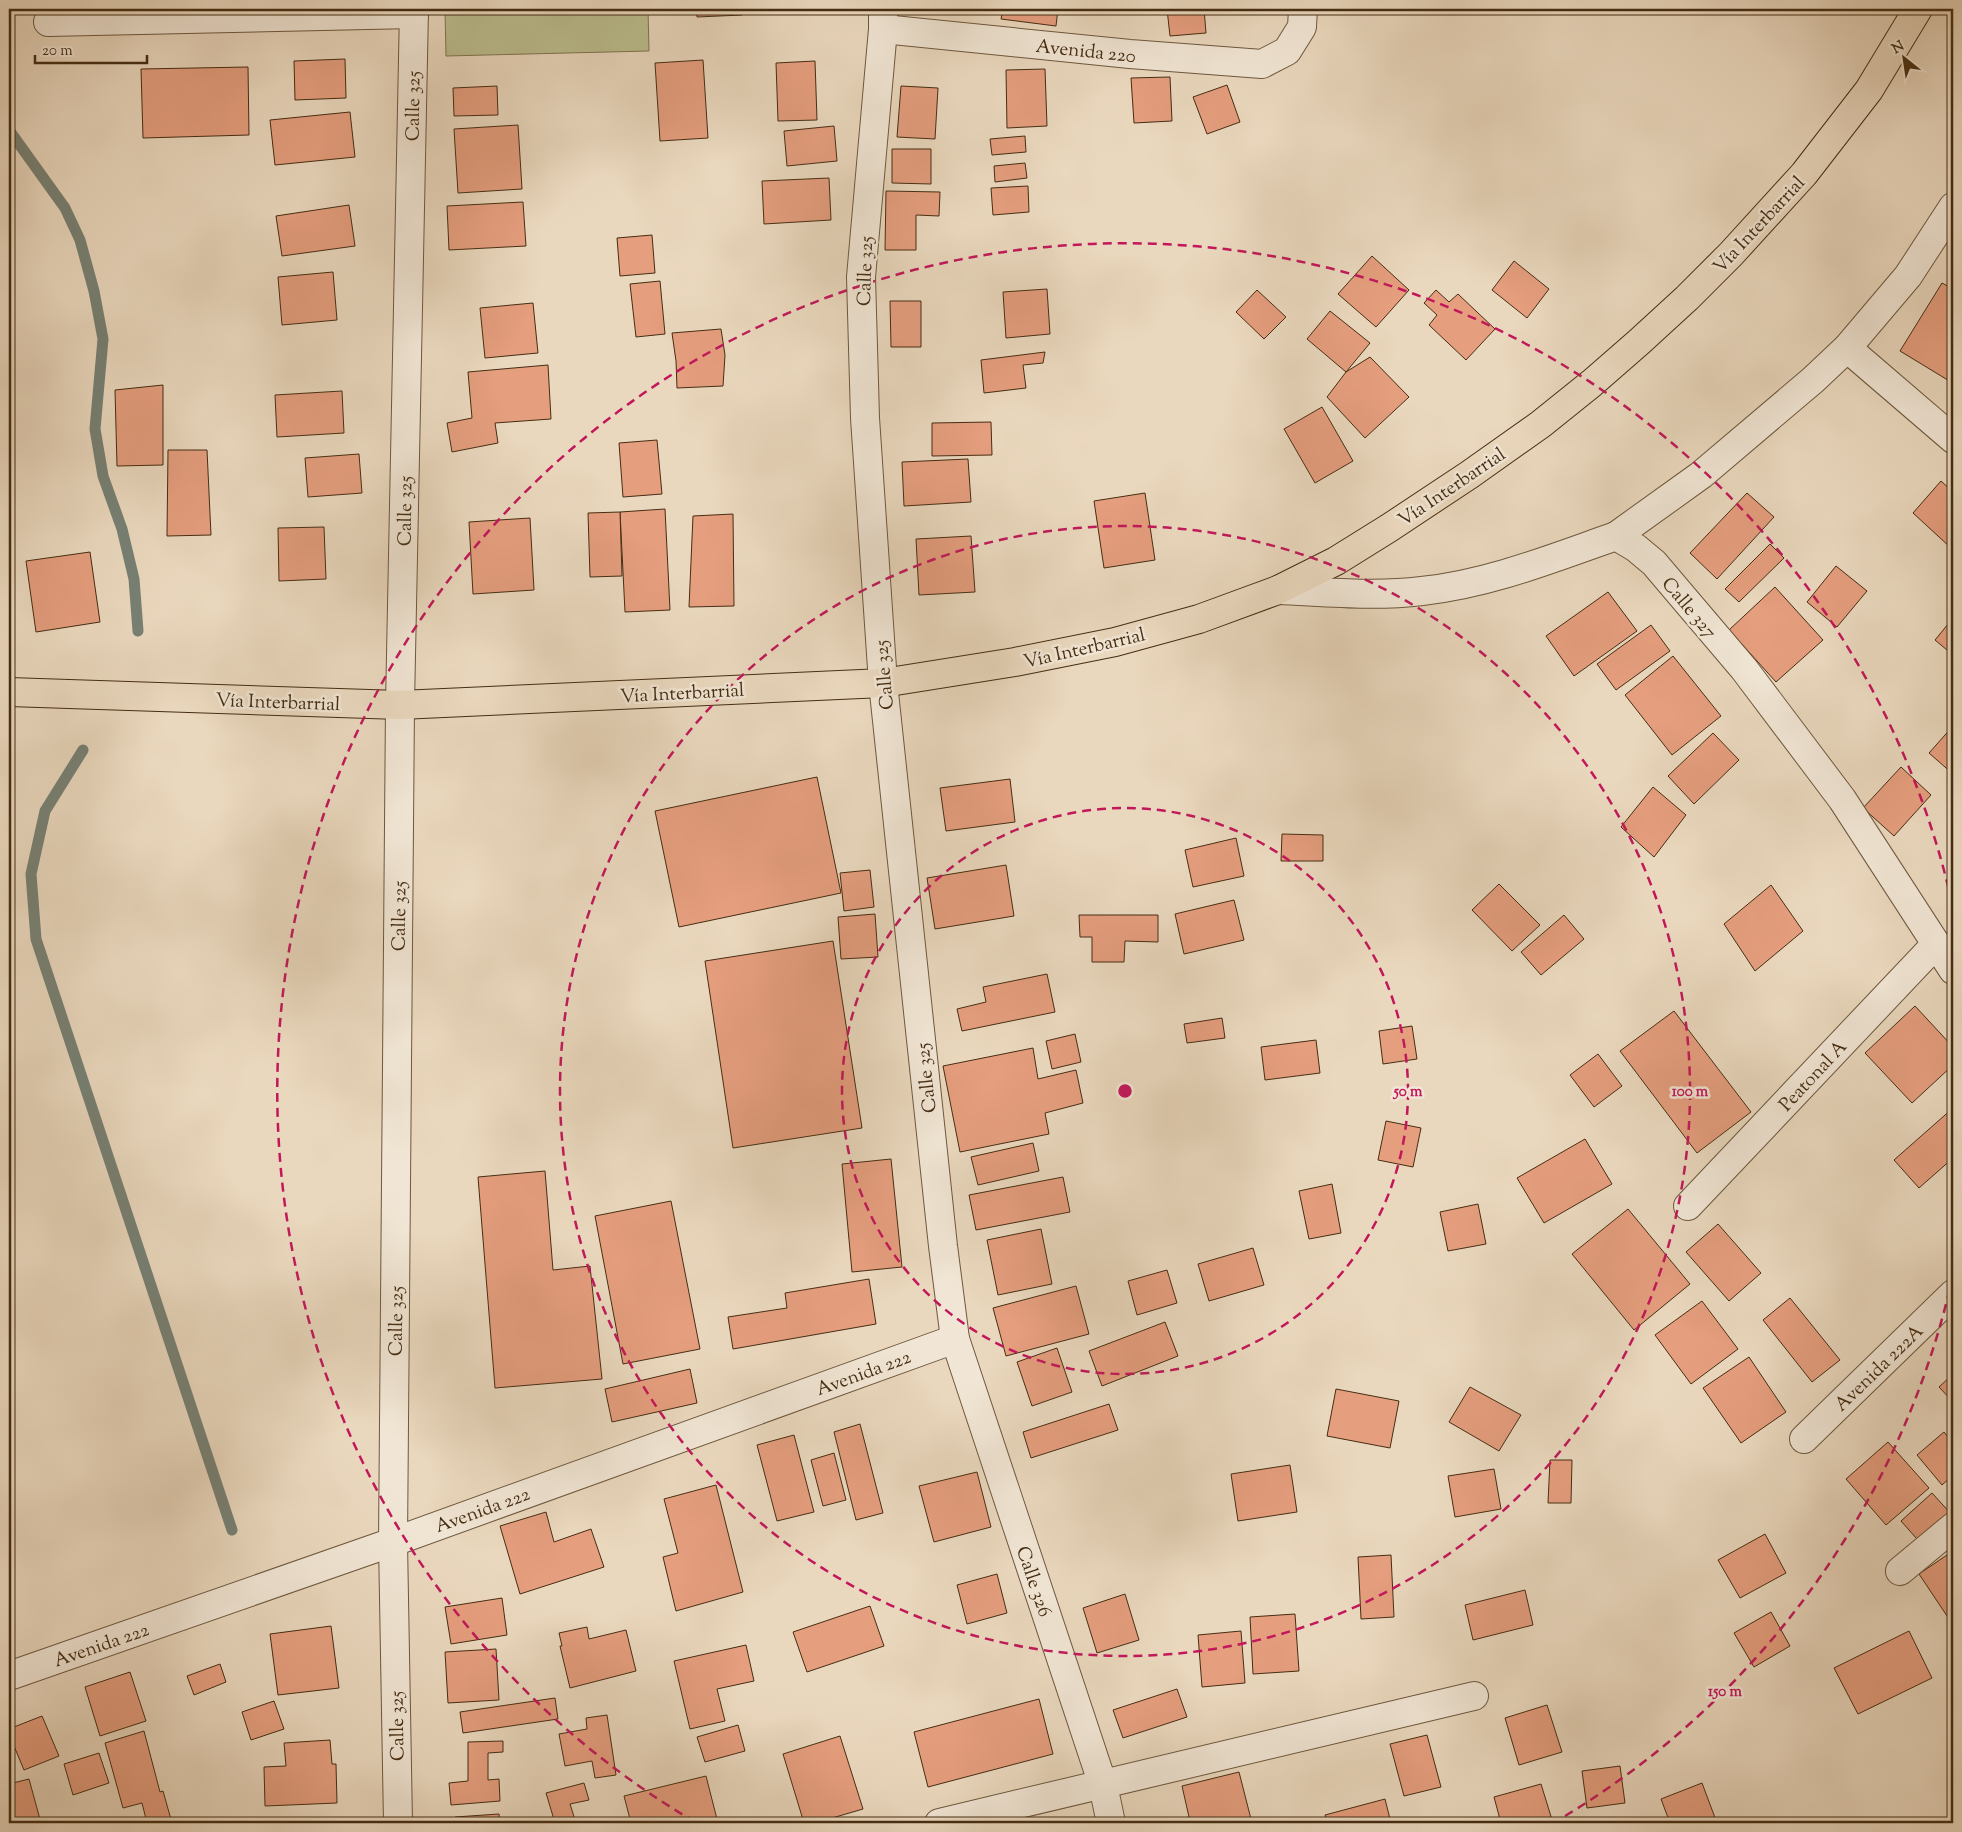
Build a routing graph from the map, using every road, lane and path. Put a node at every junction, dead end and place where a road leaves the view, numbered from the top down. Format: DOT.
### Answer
graph roads {
  1 [pos="1303,9"];
  2 [pos="1918,9"];
  3 [pos="414,11"];
  4 [pos="883,19"];
  5 [pos="48,22"];
  6 [pos="1953,207"];
  7 [pos="1847,348"];
  8 [pos="1953,439"];
  9 [pos="1616,536"];
  10 [pos="1278,590"];
  11 [pos="883,683"];
  12 [pos="9,692"];
  13 [pos="400,705"];
  14 [pos="1936,944"];
  15 [pos="1953,970"];
  16 [pos="1688,1206"];
  17 [pos="1953,1294"];
  18 [pos="955,1339"];
  19 [pos="1804,1440"];
  20 [pos="1953,1527"];
  21 [pos="393,1542"];
  22 [pos="1900,1571"];
  23 [pos="9,1676"];
  24 [pos="1474,1696"];
  25 [pos="1103,1785"];
  26 [pos="398,1823"];
  27 [pos="939,1823"];
  28 [pos="1111,1823"];
  1 -- 4 [label="street, Avenida 220"];
  2 -- 10 [label="main road, Vía Interbarrial"];
  3 -- 5 [label="street"];
  3 -- 13 [label="street, Calle 325"];
  4 -- 11 [label="street, Calle 325"];
  6 -- 7 [label="street"];
  7 -- 8 [label="street"];
  7 -- 9 [label="street"];
  9 -- 10 [label="street"];
  9 -- 14 [label="street, Calle 327"];
  10 -- 11 [label="main road, Vía Interbarrial"];
  11 -- 13 [label="main road, Vía Interbarrial"];
  11 -- 18 [label="street, Calle 325"];
  12 -- 13 [label="main road, Vía Interbarrial"];
  13 -- 21 [label="street, Calle 325"];
  14 -- 15 [label="street, Calle 327"];
  14 -- 16 [label="street, Peatonal A"];
  17 -- 19 [label="street, Avenida 222A"];
  18 -- 21 [label="street, Avenida 222"];
  18 -- 25 [label="street, Calle 326"];
  20 -- 22 [label="street"];
  21 -- 23 [label="street, Avenida 222"];
  21 -- 26 [label="street, Calle 325"];
  24 -- 25 [label="street"];
  25 -- 27 [label="street"];
  25 -- 28 [label="street, Calle 326"];
}
